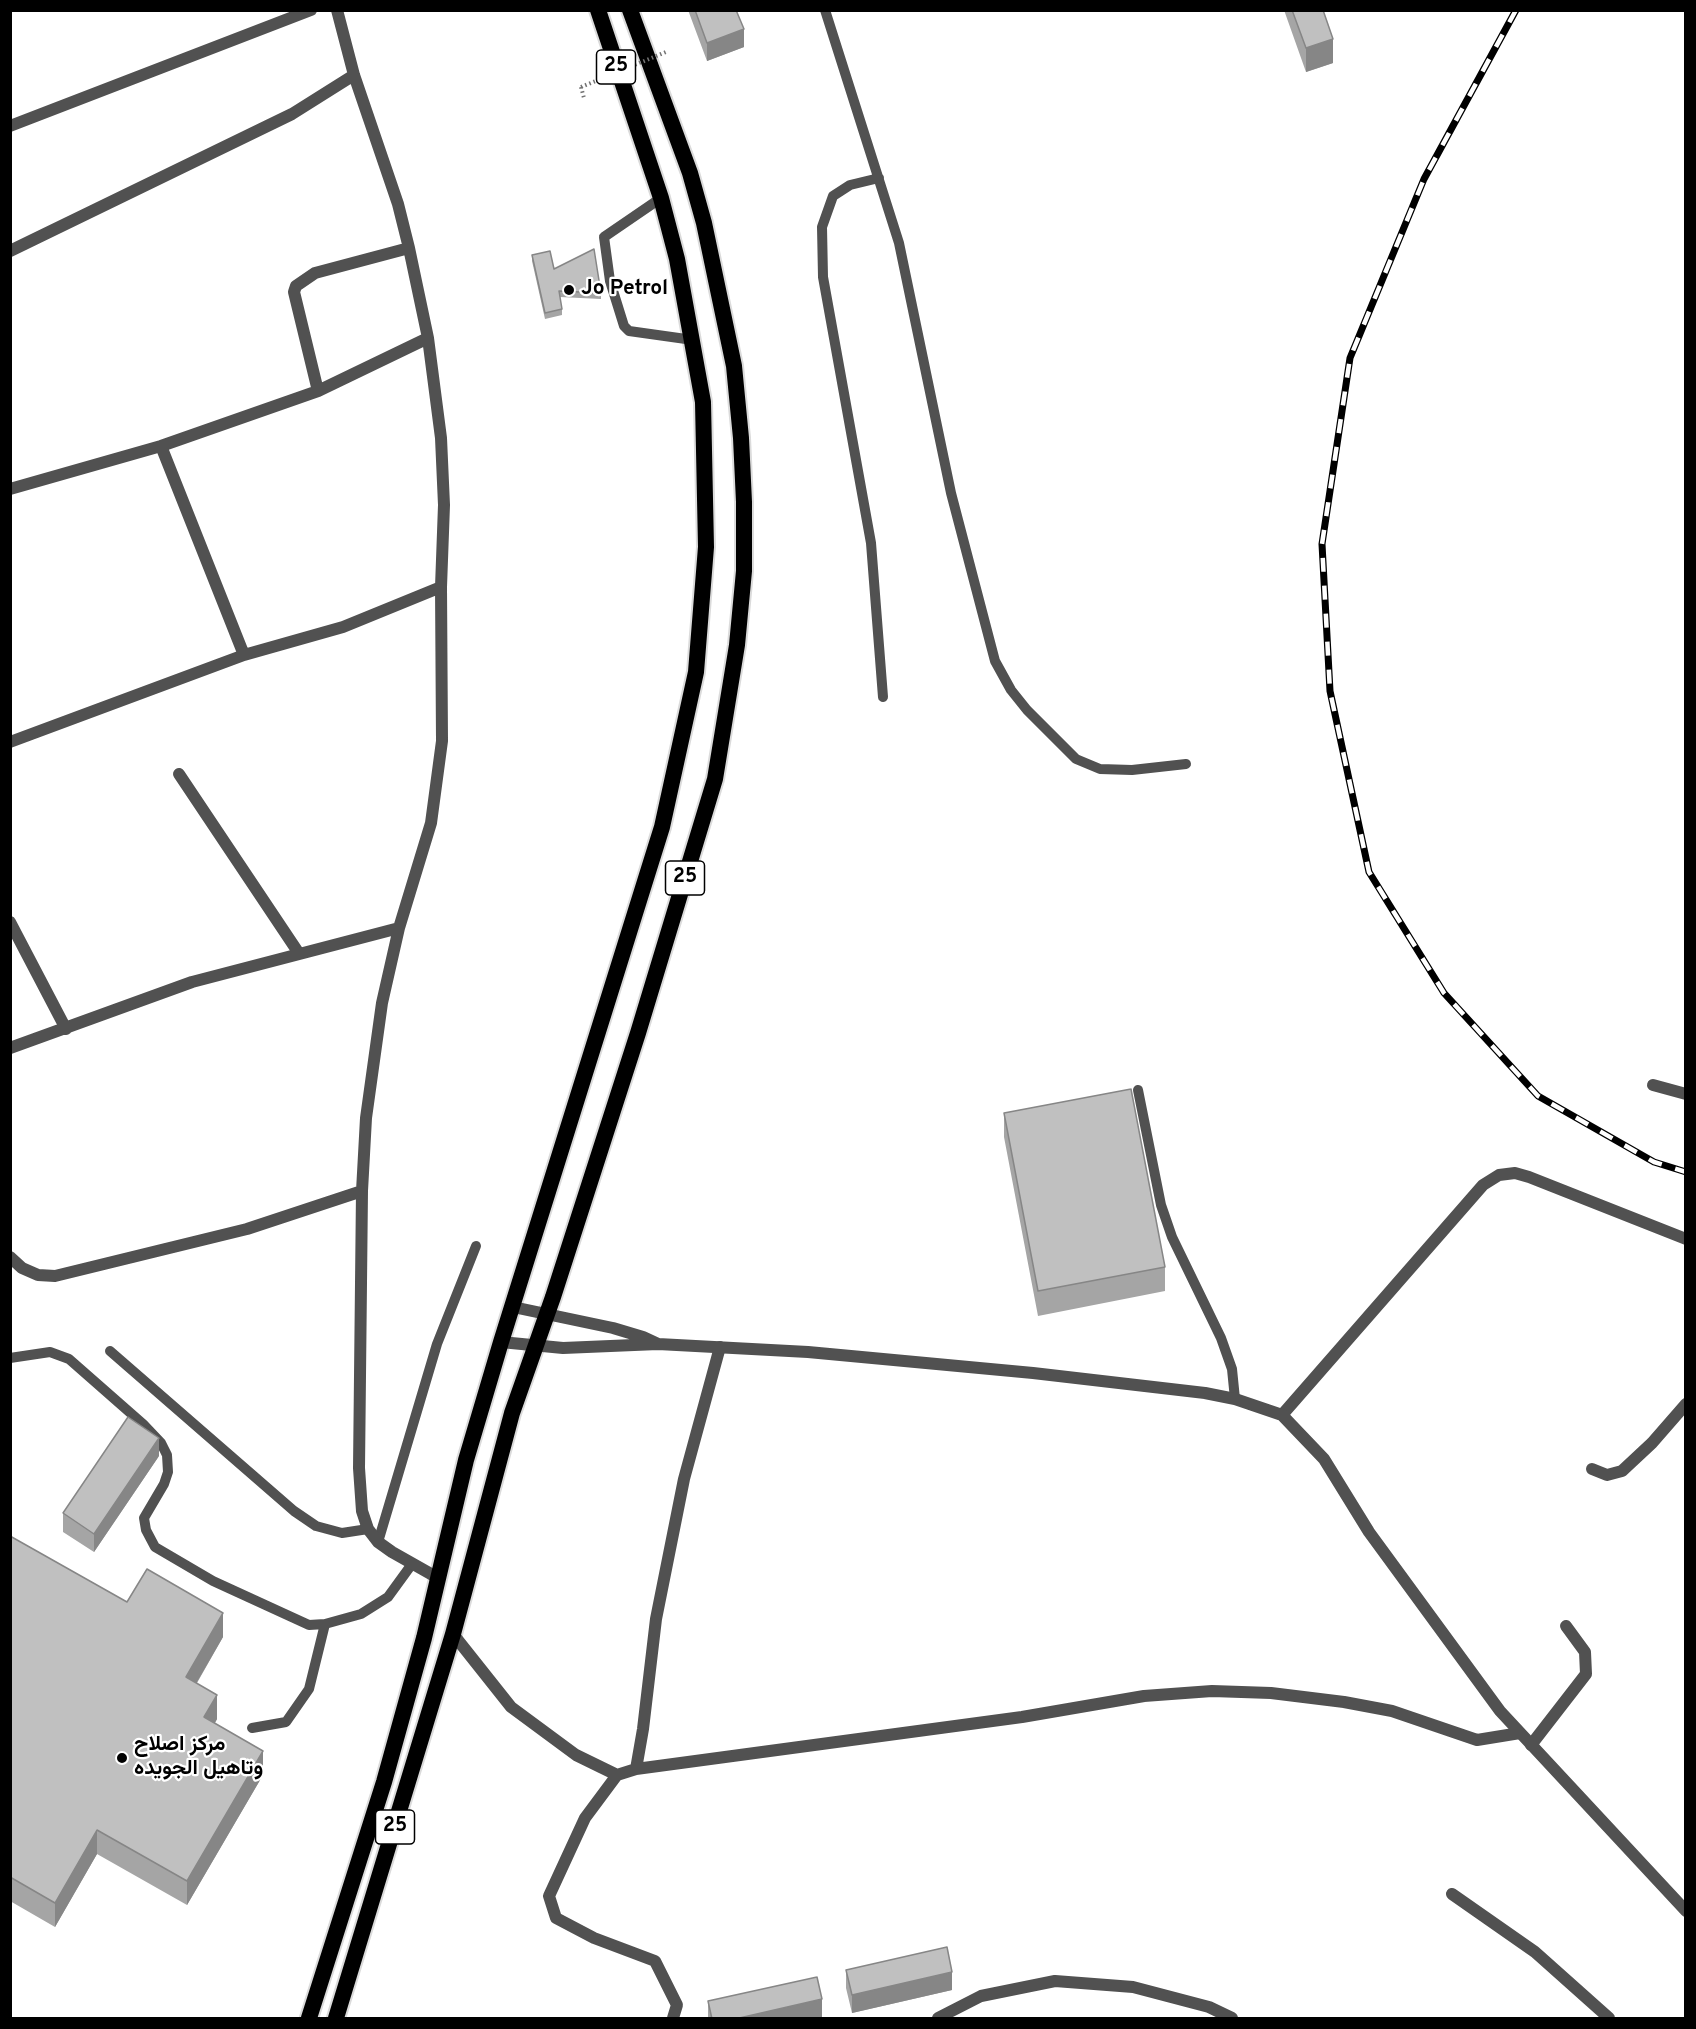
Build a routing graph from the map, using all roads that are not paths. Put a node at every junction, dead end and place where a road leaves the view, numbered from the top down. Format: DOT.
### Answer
graph roads {
  1 [pos="311,10"];
  2 [pos="336,10"];
  3 [pos="598,10"];
  4 [pos="630,10"];
  5 [pos="825,10"];
  6 [pos="354,75"];
  7 [pos="10,126"];
  8 [pos="879,178"];
  9 [pos="661,198"];
  10 [pos="409,248"];
  11 [pos="10,251"];
  12 [pos="428,338"];
  13 [pos="693,340"];
  14 [pos="318,391"];
  15 [pos="161,446"];
  16 [pos="10,489"];
  17 [pos="441,587"];
  18 [pos="244,655"];
  19 [pos="883,697"];
  20 [pos="10,742"];
  21 [pos="1186,764"];
  22 [pos="179,774"];
  23 [pos="10,922"];
  24 [pos="399,928"];
  25 [pos="298,952"];
  26 [pos="66,1029"];
  27 [pos="10,1048"];
  28 [pos="1653,1085"];
  29 [pos="1138,1090"];
  30 [pos="1686,1094"];
  31 [pos="362,1191"];
  32 [pos="1686,1239"];
  33 [pos="476,1246"];
  34 [pos="10,1257"];
  35 [pos="513,1307"];
  36 [pos="546,1314"];
  37 [pos="501,1342"];
  38 [pos="658,1344"];
  39 [pos="535,1345"];
  40 [pos="720,1347"];
  41 [pos="110,1351"];
  42 [pos="10,1358"];
  43 [pos="1235,1399"];
  44 [pos="1686,1404"];
  45 [pos="1282,1415"];
  46 [pos="1592,1469"];
  47 [pos="368,1529"];
  48 [pos="378,1542"];
  49 [pos="412,1564"];
  50 [pos="438,1578"];
  51 [pos="325,1624"];
  52 [pos="1566,1626"];
  53 [pos="453,1634"];
  54 [pos="252,1728"];
  55 [pos="1520,1733"];
  56 [pos="1531,1745"];
  57 [pos="636,1769"];
  58 [pos="617,1775"];
  59 [pos="1452,1894"];
  60 [pos="1686,1911"];
  61 [pos="309,2019"];
  62 [pos="336,2019"];
  63 [pos="673,2019"];
  64 [pos="938,2019"];
  65 [pos="1232,2019"];
  66 [pos="1609,2019"];
  1 -- 7 [label="street"];
  2 -- 6 [label="street"];
  3 -- 9 [label="highway, 25"];
  4 -- 36 [label="highway, 25"];
  5 -- 8 [label="lane"];
  6 -- 10 [label="street"];
  6 -- 11 [label="street"];
  8 -- 19 [label="lane"];
  8 -- 21 [label="lane"];
  9 -- 13 [label="highway, 25"];
  9 -- 13 [label="lane"];
  10 -- 12 [label="street"];
  10 -- 14 [label="street"];
  12 -- 14 [label="street"];
  12 -- 17 [label="street"];
  13 -- 35 [label="highway, 25"];
  14 -- 15 [label="street"];
  15 -- 16 [label="street"];
  15 -- 18 [label="street"];
  17 -- 18 [label="street"];
  17 -- 24 [label="street"];
  18 -- 20 [label="street"];
  22 -- 25 [label="street"];
  23 -- 26 [label="street"];
  24 -- 25 [label="street"];
  24 -- 31 [label="street"];
  25 -- 26 [label="street"];
  26 -- 27 [label="street"];
  28 -- 30 [label="street"];
  29 -- 43 [label="lane"];
  31 -- 34 [label="street"];
  31 -- 47 [label="street"];
  32 -- 45 [label="street"];
  33 -- 48 [label="lane"];
  35 -- 36 [label="street"];
  35 -- 37 [label="highway, 25"];
  36 -- 38 [label="street"];
  36 -- 39 [label="highway, 25"];
  37 -- 39 [label="street"];
  37 -- 50 [label="highway, 25"];
  38 -- 39 [label="street"];
  38 -- 40 [label="street"];
  39 -- 53 [label="highway, 25"];
  40 -- 43 [label="street"];
  40 -- 57 [label="street"];
  41 -- 47 [label="lane"];
  42 -- 51 [label="lane"];
  43 -- 45 [label="street"];
  44 -- 46 [label="street"];
  45 -- 55 [label="street"];
  47 -- 48 [label="street"];
  48 -- 49 [label="street"];
  49 -- 50 [label="street"];
  49 -- 51 [label="lane"];
  50 -- 61 [label="highway, 25"];
  51 -- 54 [label="lane"];
  52 -- 56 [label="street"];
  53 -- 58 [label="street"];
  53 -- 62 [label="highway, 25"];
  55 -- 56 [label="street"];
  55 -- 57 [label="street"];
  56 -- 60 [label="street"];
  57 -- 58 [label="street"];
  58 -- 63 [label="street"];
  59 -- 66 [label="street"];
  64 -- 65 [label="street"];
}
